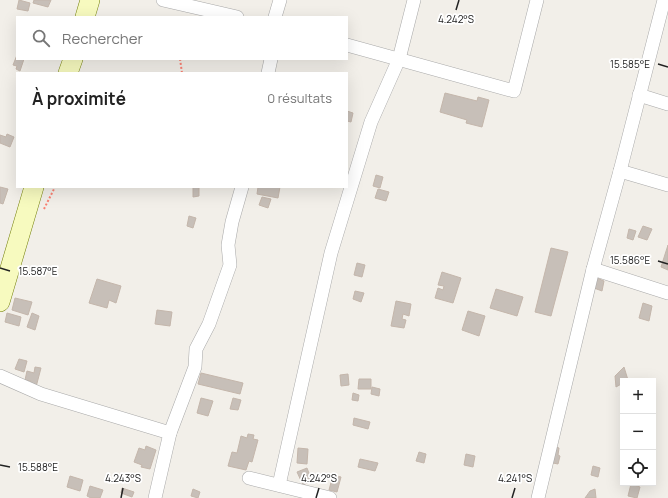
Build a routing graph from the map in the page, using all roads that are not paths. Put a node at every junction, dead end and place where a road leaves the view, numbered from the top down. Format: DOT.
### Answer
graph roads {
  1 [pos="90,0"];
  2 [pos="163,0"];
  3 [pos="280,0"];
  4 [pos="414,0"];
  5 [pos="537,0"];
  6 [pos="664,0"];
  7 [pos="85,16"];
  8 [pos="232,16"];
  9 [pos="276,16"];
  10 [pos="348,45"];
  11 [pos="399,59"];
  12 [pos="73,60"];
  13 [pos="271,60"];
  14 [pos="68,72"];
  15 [pos="268,72"];
  16 [pos="640,96"];
  17 [pos="668,104"];
  18 [pos="620,171"];
  19 [pos="668,185"];
  20 [pos="34,188"];
  21 [pos="242,188"];
  22 [pos="594,269"];
  23 [pos="668,293"];
  24 [pos="0,302"];
  25 [pos="0,376"];
  26 [pos="170,433"];
  27 [pos="249,478"];
  28 [pos="279,485"];
  29 [pos="155,498"];
  30 [pos="330,498"];
  31 [pos="538,498"];
  1 -- 7 [label="street"];
  2 -- 8 [label="street"];
  3 -- 9 [label="street"];
  4 -- 11 [label="street"];
  5 -- 11 [label="street"];
  6 -- 16 [label="street"];
  10 -- 11 [label="street"];
  11 -- 28 [label="street"];
  12 -- 14 [label="street"];
  13 -- 15 [label="street"];
  16 -- 17 [label="street"];
  16 -- 18 [label="street"];
  18 -- 19 [label="street"];
  18 -- 22 [label="street"];
  20 -- 24 [label="street"];
  21 -- 26 [label="street"];
  22 -- 23 [label="street"];
  22 -- 31 [label="street"];
  25 -- 26 [label="street"];
  26 -- 29 [label="street"];
  27 -- 28 [label="street"];
  28 -- 30 [label="street"];
}
